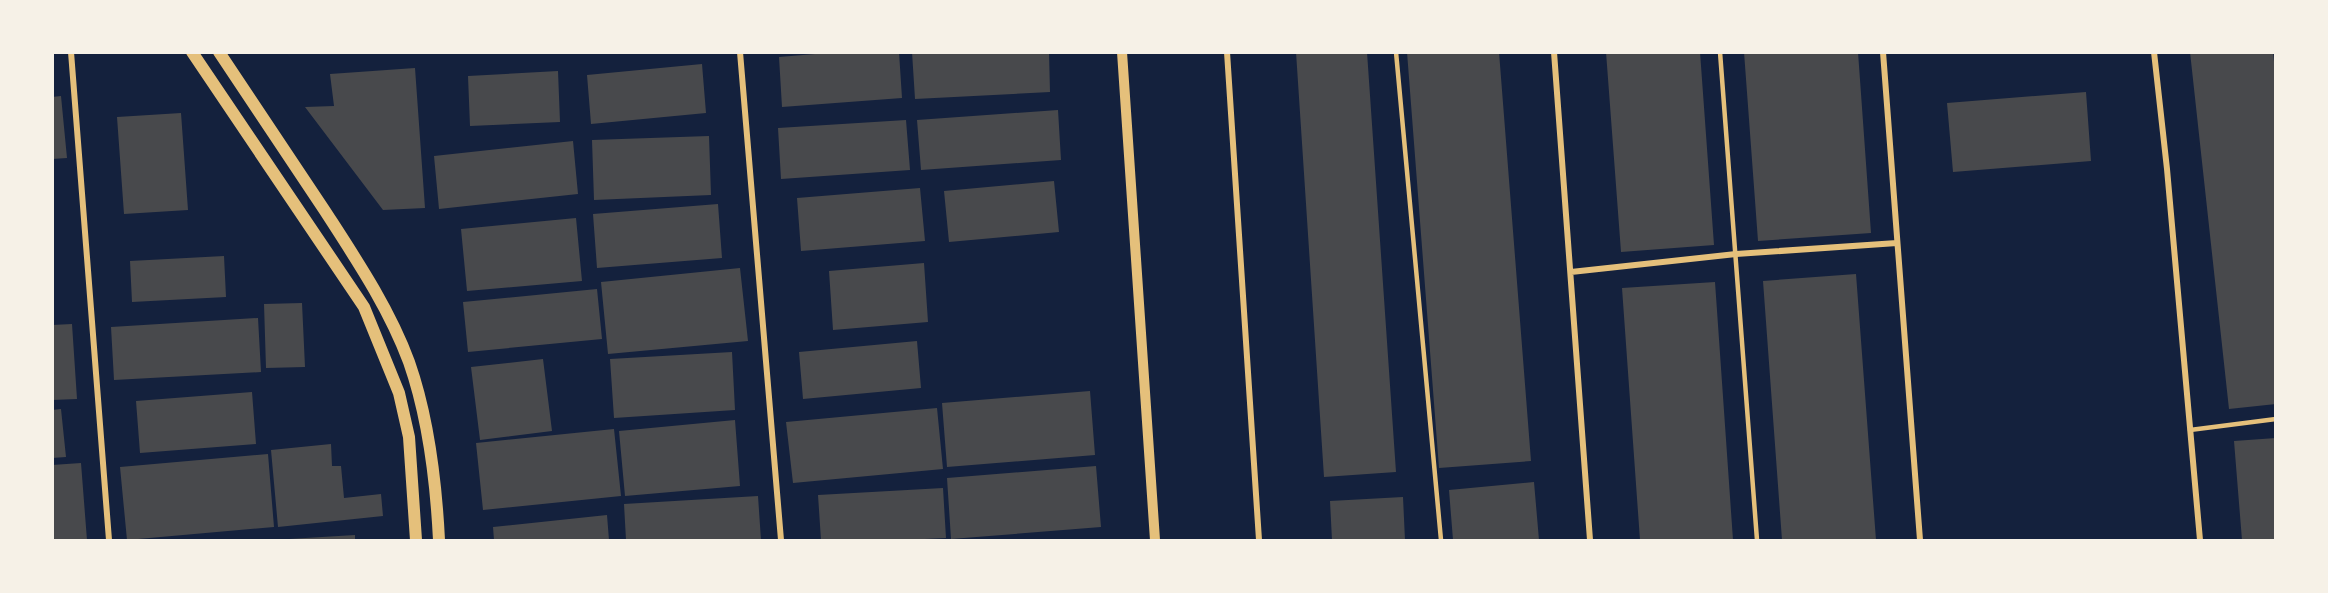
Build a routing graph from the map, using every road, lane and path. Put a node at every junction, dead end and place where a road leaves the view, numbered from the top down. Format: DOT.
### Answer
graph roads {
  1 [pos="71,52"];
  2 [pos="192,52"];
  3 [pos="219,52"];
  4 [pos="740,52"];
  5 [pos="1122,52"];
  6 [pos="1227,52"];
  7 [pos="1396,52"];
  8 [pos="1554,52"];
  9 [pos="1720,52"];
  10 [pos="1883,52"];
  11 [pos="2154,52"];
  12 [pos="1897,243"];
  13 [pos="1736,254"];
  14 [pos="1571,272"];
  15 [pos="2276,419"];
  16 [pos="2190,430"];
  17 [pos="109,540"];
  18 [pos="416,540"];
  19 [pos="439,540"];
  20 [pos="781,540"];
  21 [pos="1155,540"];
  22 [pos="1259,540"];
  23 [pos="1441,540"];
  24 [pos="1590,540"];
  25 [pos="1757,540"];
  26 [pos="1920,540"];
  27 [pos="2200,540"];
  1 -- 17 [label="street"];
  2 -- 18 [label="main road"];
  3 -- 19 [label="main road"];
  4 -- 20 [label="street"];
  5 -- 21 [label="street"];
  6 -- 22 [label="street"];
  7 -- 23 [label="lane"];
  8 -- 14 [label="street"];
  9 -- 13 [label="lane"];
  10 -- 12 [label="street"];
  11 -- 16 [label="street"];
  12 -- 13 [label="street"];
  12 -- 26 [label="street"];
  13 -- 14 [label="street"];
  13 -- 25 [label="lane"];
  14 -- 24 [label="street"];
  15 -- 16 [label="lane"];
  16 -- 27 [label="street"];
}
